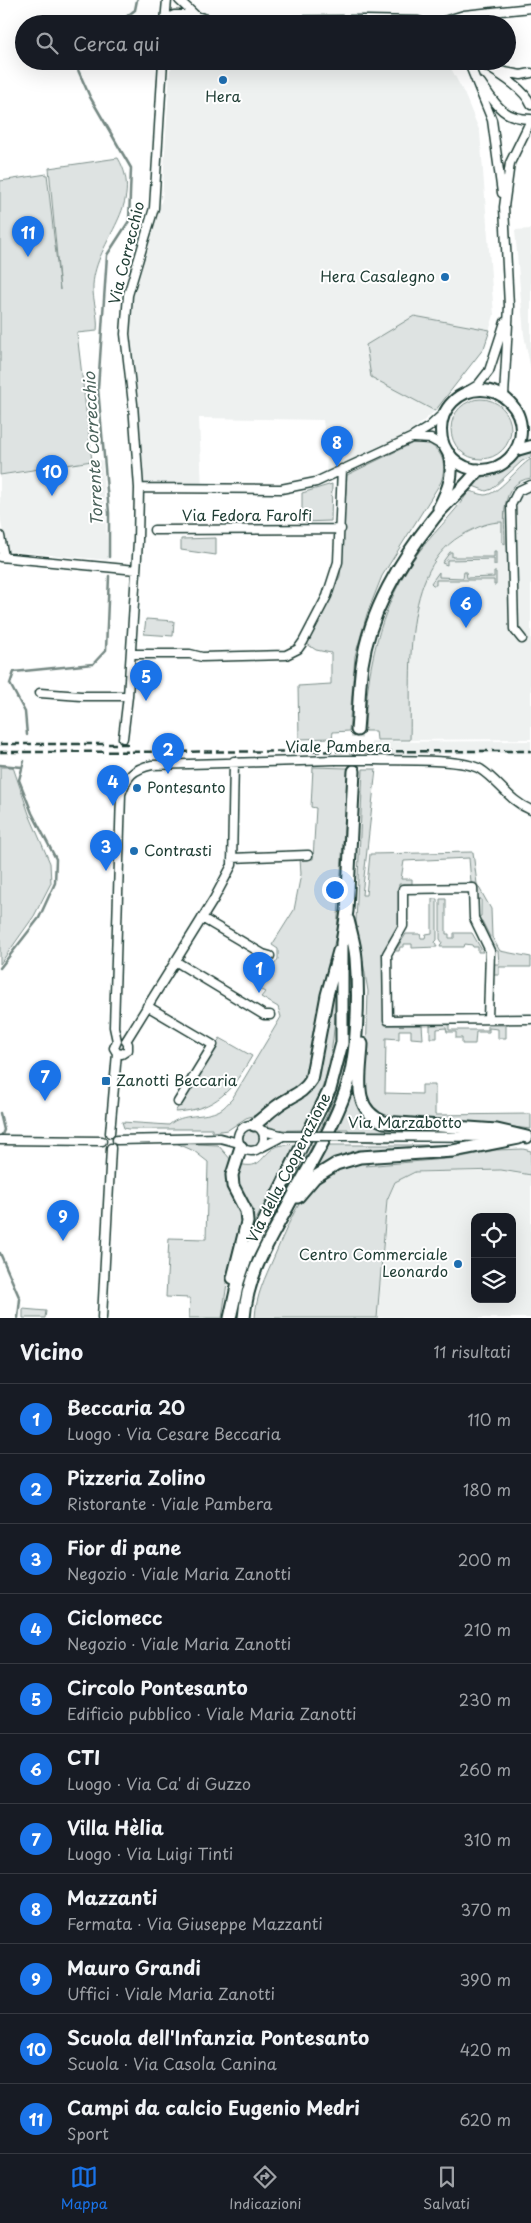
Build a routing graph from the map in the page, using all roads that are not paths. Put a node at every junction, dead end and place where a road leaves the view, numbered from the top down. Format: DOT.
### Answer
graph roads {
  1 [pos="167,0"];
  2 [pos="179,0"];
  3 [pos="531,8"];
  4 [pos="167,15"];
  5 [pos="195,15"];
  6 [pos="461,15"];
  7 [pos="164,70"];
  8 [pos="472,70"];
  9 [pos="473,70"];
  10 [pos="492,70"];
  11 [pos="496,70"];
  12 [pos="531,73"];
  13 [pos="531,105"];
  14 [pos="531,119"];
  15 [pos="504,208"];
  16 [pos="509,306"];
  17 [pos="504,396"];
  18 [pos="458,397"];
  19 [pos="444,414"];
  20 [pos="527,431"];
  21 [pos="411,438"];
  22 [pos="531,446"];
  23 [pos="517,450"];
  24 [pos="447,451"];
  25 [pos="342,469"];
  26 [pos="478,470"];
  27 [pos="531,485"];
  28 [pos="139,488"];
  29 [pos="435,516"];
  30 [pos="341,529"];
  31 [pos="154,530"];
  32 [pos="0,536"];
  33 [pos="2,557"];
  34 [pos="136,570"];
  35 [pos="522,639"];
  36 [pos="130,654"];
  37 [pos="40,693"];
  38 [pos="128,696"];
  39 [pos="357,730"];
  40 [pos="123,738"];
  41 [pos="234,761"];
  42 [pos="354,772"];
  43 [pos="531,810"];
  44 [pos="308,855"];
  45 [pos="232,858"];
  46 [pos="347,911"];
  47 [pos="202,918"];
  48 [pos="342,943"];
  49 [pos="270,956"];
  50 [pos="356,957"];
  51 [pos="175,961"];
  52 [pos="147,1006"];
  53 [pos="270,1015"];
  54 [pos="488,1019"];
  55 [pos="531,1019"];
  56 [pos="117,1041"];
  57 [pos="126,1041"];
  58 [pos="118,1053"];
  59 [pos="178,1102"];
  60 [pos="253,1128"];
  61 [pos="110,1133"];
  62 [pos="285,1136"];
  63 [pos="530,1137"];
  64 [pos="220,1138"];
  65 [pos="0,1140"];
  66 [pos="117,1140"];
  67 [pos="102,1142"];
  68 [pos="240,1145"];
  69 [pos="111,1148"];
  70 [pos="260,1148"];
  71 [pos="282,1216"];
  72 [pos="230,1316"];
  73 [pos="102,1318"];
  74 [pos="245,1318"];
  1 -- 4 [label="street"];
  2 -- 5 [label="street"];
  3 -- 6 [label="street"];
  7 -- 28 [label="street, Via Correcchio"];
  8 -- 15 [label="street"];
  9 -- 14 [label="street"];
  10 -- 13 [label="street"];
  11 -- 12 [label="street"];
  14 -- 15 [label="street"];
  15 -- 16 [label="street"];
  16 -- 17 [label="street"];
  16 -- 18 [label="street"];
  17 -- 18 [label="main road"];
  17 -- 20 [label="main road"];
  18 -- 19 [label="main road"];
  19 -- 21 [label="street"];
  19 -- 24 [label="main road"];
  20 -- 23 [label="main road"];
  21 -- 24 [label="street"];
  21 -- 25 [label="street"];
  22 -- 23 [label="main road"];
  23 -- 26 [label="main road"];
  24 -- 26 [label="main road"];
  24 -- 29 [label="highway"];
  25 -- 28 [label="street"];
  25 -- 30 [label="street"];
  26 -- 29 [label="highway"];
  27 -- 35 [label="street"];
  28 -- 34 [label="street, Via Correcchio"];
  29 -- 39 [label="highway"];
  30 -- 31 [label="street, Via Fedora Farolfi"];
  30 -- 36 [label="street"];
  32 -- 33 [label="street"];
  33 -- 34 [label="street"];
  34 -- 36 [label="street, Via Correcchio"];
  36 -- 38 [label="street, Via Correcchio"];
  37 -- 38 [label="street"];
  38 -- 40 [label="street, Via Correcchio"];
  41 -- 43 [label="street, Viale Pambera, bridge"];
  41 -- 45 [label="street"];
  41 -- 56 [label="street, Viale Pambera"];
  42 -- 46 [label="highway, Via della Cooperazione"];
  44 -- 45 [label="street"];
  45 -- 47 [label="street"];
  46 -- 48 [label="highway, Via della Cooperazione"];
  46 -- 50 [label="highway, Via della Cooperazione"];
  47 -- 49 [label="street"];
  47 -- 51 [label="street"];
  48 -- 60 [label="highway"];
  48 -- 72 [label="highway, Via della Cooperazione"];
  50 -- 63 [label="highway"];
  50 -- 71 [label="highway, Via della Cooperazione"];
  51 -- 52 [label="street"];
  51 -- 53 [label="street"];
  52 -- 57 [label="street"];
  52 -- 59 [label="street"];
  54 -- 54 [label="street"];
  54 -- 55 [label="street"];
  56 -- 57 [label="street"];
  56 -- 58 [label="street"];
  57 -- 58 [label="street"];
  58 -- 61 [label="street"];
  60 -- 62 [label="street, Via Marzabotto"];
  60 -- 64 [label="street"];
  60 -- 68 [label="street"];
  60 -- 70 [label="street"];
  61 -- 66 [label="street"];
  61 -- 67 [label="street"];
  62 -- 63 [label="street, Via Marzabotto, bridge"];
  62 -- 70 [label="street, Via Marzabotto"];
  63 -- 71 [label="highway"];
  64 -- 66 [label="street"];
  64 -- 68 [label="street"];
  65 -- 67 [label="street"];
  66 -- 69 [label="street"];
  67 -- 69 [label="street"];
  68 -- 70 [label="street"];
  68 -- 72 [label="highway"];
  69 -- 73 [label="street"];
  71 -- 74 [label="highway, Via della Cooperazione"];
}
